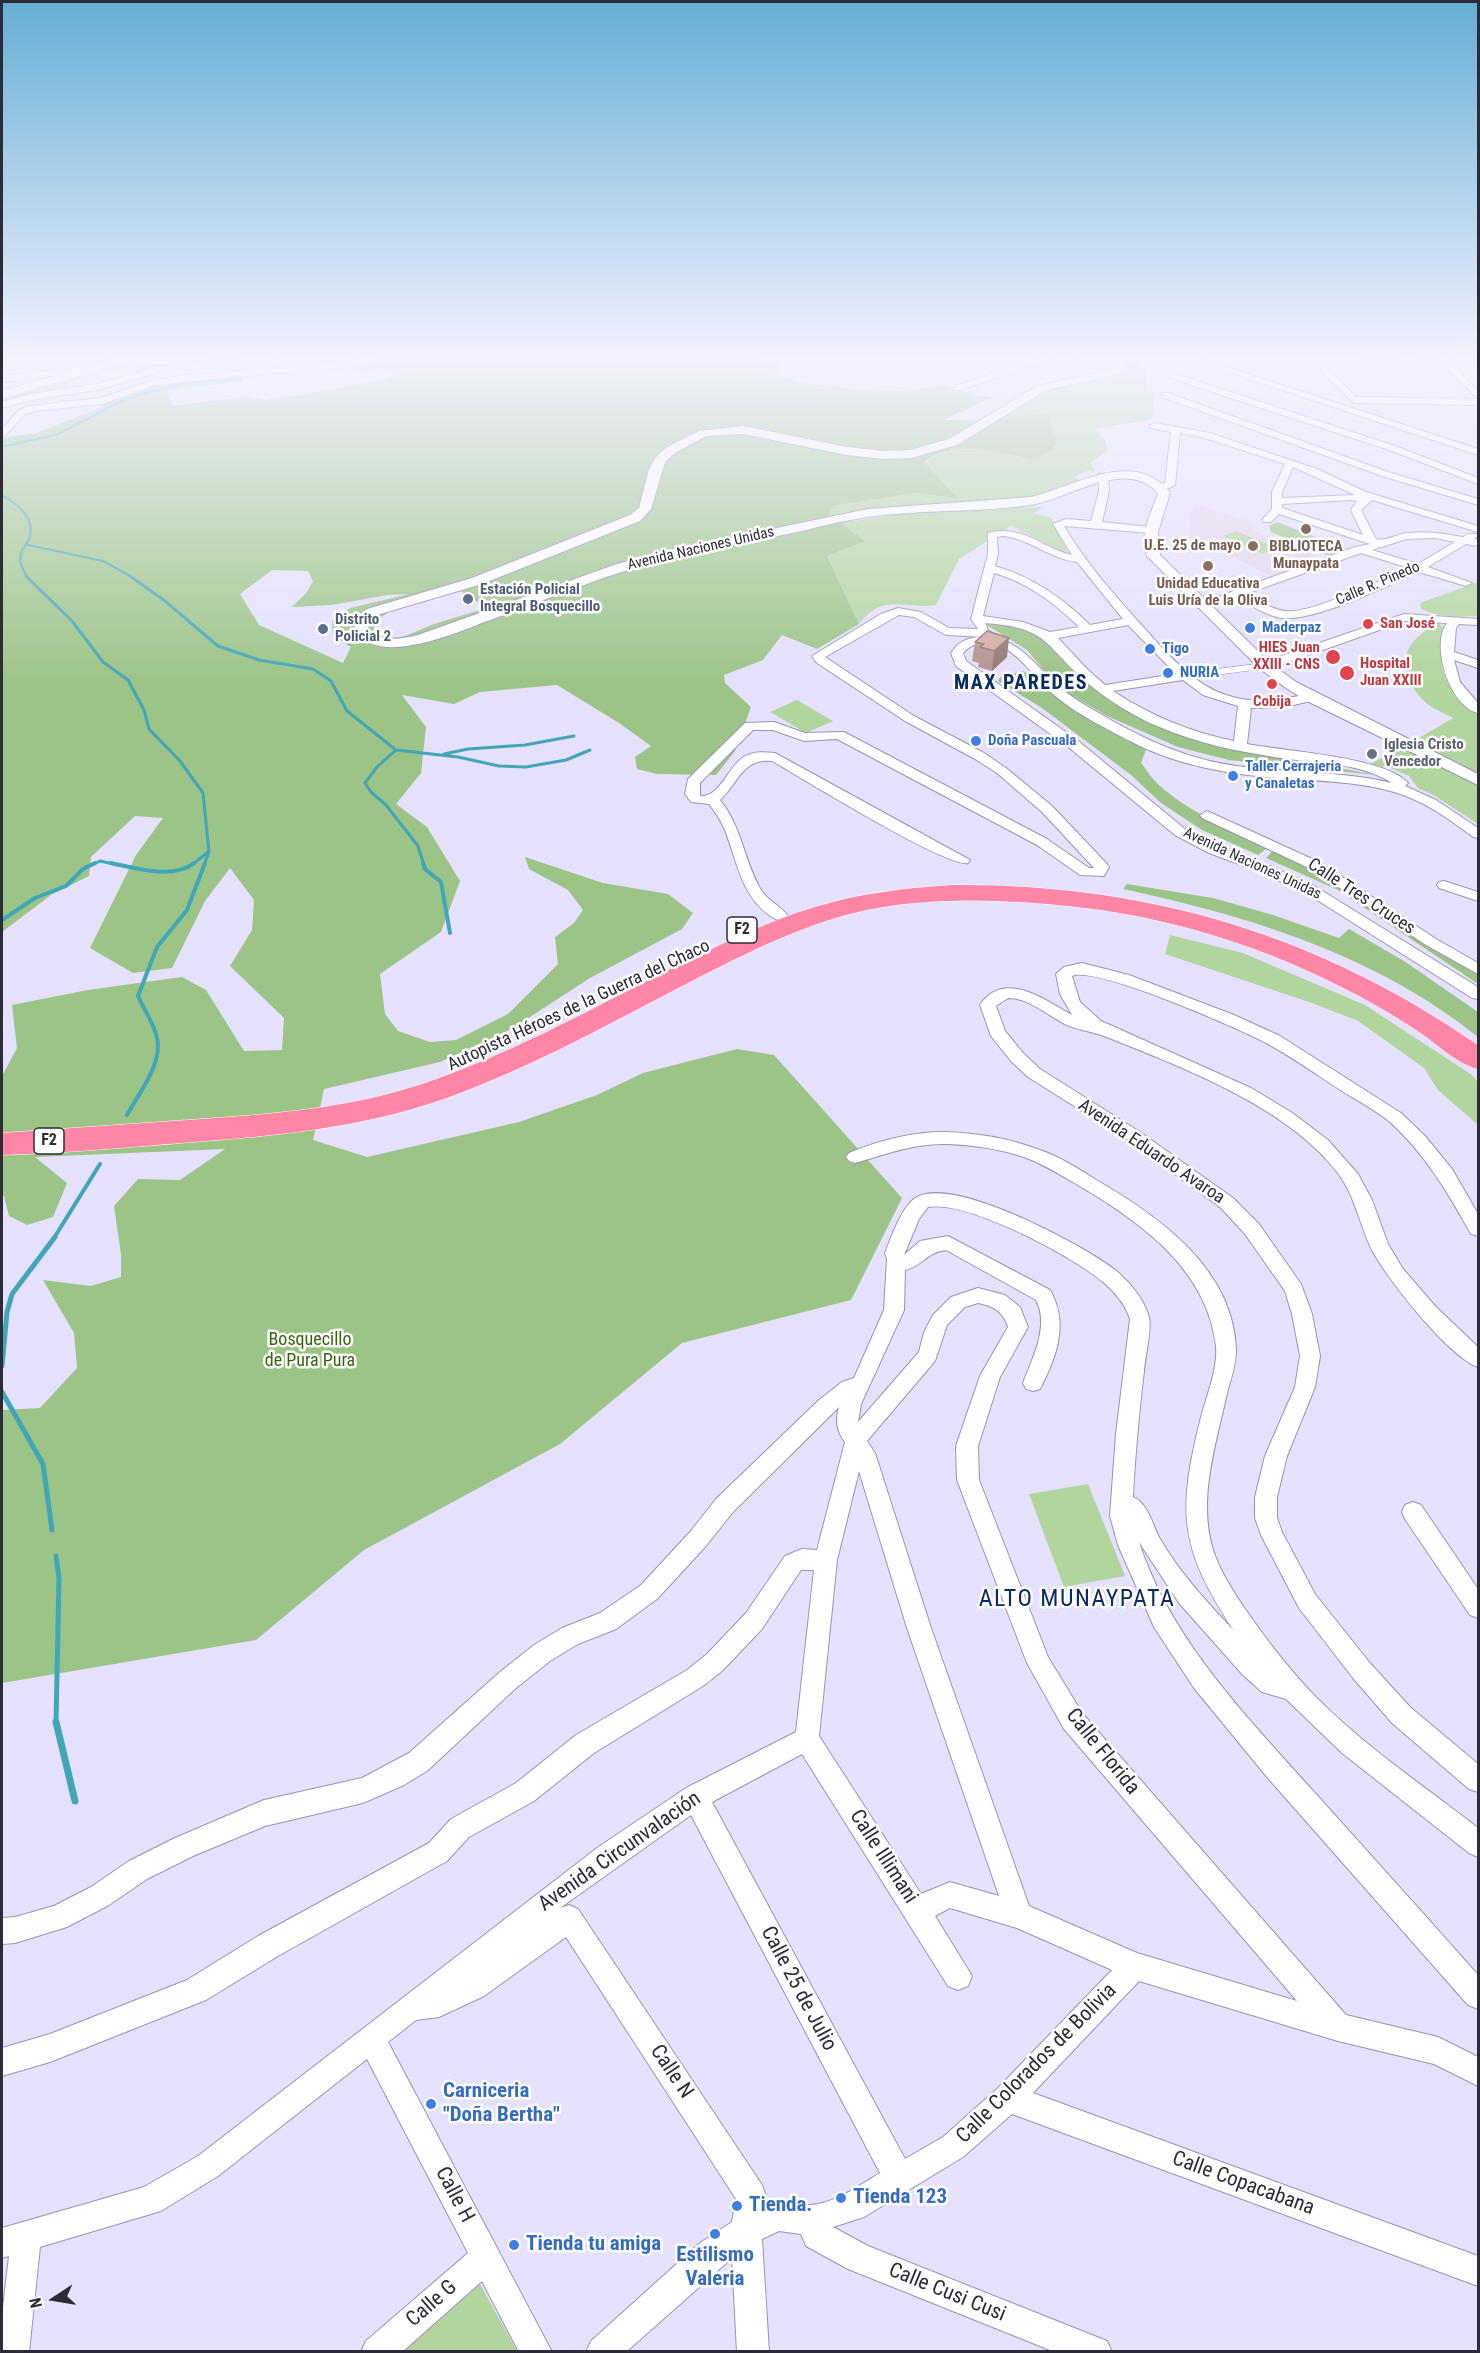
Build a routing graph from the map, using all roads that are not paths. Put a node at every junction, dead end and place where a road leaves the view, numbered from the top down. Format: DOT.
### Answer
graph roads {
  1 [pos="1290,464"];
  2 [pos="657,465"];
  3 [pos="1172,465"];
  4 [pos="1295,465"];
  5 [pos="1330,465"];
  6 [pos="1371,465"];
  7 [pos="1436,465"];
  8 [pos="1354,475"];
  9 [pos="1103,476"];
  10 [pos="1479,481"];
  11 [pos="1161,488"];
  12 [pos="1368,498"];
  13 [pos="1479,502"];
  14 [pos="1277,505"];
  15 [pos="1267,520"];
  16 [pos="1096,524"];
  17 [pos="1150,530"];
  18 [pos="1479,531"];
  19 [pos="1473,541"];
  20 [pos="1375,542"];
  21 [pos="1359,549"];
  22 [pos="1078,559"];
  23 [pos="990,568"];
  24 [pos="1419,568"];
  25 [pos="1466,583"];
  26 [pos="1238,594"];
  27 [pos="1202,606"];
  28 [pos="977,619"];
  29 [pos="1132,621"];
  30 [pos="1455,622"];
  31 [pos="1479,622"];
  32 [pos="1087,629"];
  33 [pos="1048,636"];
  34 [pos="988,637"];
  35 [pos="1447,654"];
  36 [pos="1479,663"];
  37 [pos="1265,666"];
  38 [pos="1185,676"];
  39 [pos="1102,689"];
  40 [pos="1311,697"];
  41 [pos="1245,704"];
  42 [pos="1476,705"];
  43 [pos="1240,747"];
  44 [pos="1479,780"];
  45 [pos="1402,790"];
  46 [pos="713,800"];
  47 [pos="1207,815"];
  48 [pos="1479,834"];
  49 [pos="963,860"];
  50 [pos="1444,885"];
  51 [pos="1479,897"];
  52 [pos="781,916"];
  53 [pos="1479,969"];
  54 [pos="1479,994"];
  55 [pos="1106,1031"];
  56 [pos="1479,1047"];
  57 [pos="1479,1059"];
  58 [pos="2,1126"];
  59 [pos="2,1144"];
  60 [pos="855,1157"];
  61 [pos="1479,1229"];
  62 [pos="896,1259"];
  63 [pos="1479,1359"];
  64 [pos="1033,1383"];
  65 [pos="861,1385"];
  66 [pos="856,1439"];
  67 [pos="1122,1503"];
  68 [pos="1413,1512"];
  69 [pos="826,1560"];
  70 [pos="1479,1608"];
  71 [pos="1290,1685"];
  72 [pos="807,1739"];
  73 [pos="1479,1780"];
  74 [pos="695,1797"];
  75 [pos="1479,1844"];
  76 [pos="918,1911"];
  77 [pos="1019,1915"];
  78 [pos="2,1931"];
  79 [pos="1135,1966"];
  80 [pos="958,1976"];
  81 [pos="1479,1995"];
  82 [pos="412,2007"];
  83 [pos="1338,2027"];
  84 [pos="371,2038"];
  85 [pos="2,2062"];
  86 [pos="1479,2072"];
  87 [pos="1008,2098"];
  88 [pos="900,2180"];
  89 [pos="811,2220"];
  90 [pos="746,2231"];
  91 [pos="14,2240"];
  92 [pos="487,2258"];
  93 [pos="1479,2271"];
  94 [pos="1090,2351"];
  95 [pos="13,2352"];
  96 [pos="377,2352"];
  97 [pos="536,2352"];
  98 [pos="602,2352"];
  99 [pos="753,2352"];
  1 -- 14 [label="street"];
  2 -- 9 [label="street, Avenida Naciones Unidas"];
  3 -- 11 [label="street"];
  4 -- 8 [label="street"];
  5 -- 8 [label="street"];
  6 -- 8 [label="street"];
  7 -- 10 [label="street"];
  8 -- 12 [label="street"];
  8 -- 13 [label="street"];
  9 -- 11 [label="street, Avenida Naciones Unidas"];
  9 -- 16 [label="street"];
  11 -- 17 [label="street"];
  12 -- 14 [label="street"];
  12 -- 18 [label="street"];
  12 -- 20 [label="street"];
  14 -- 15 [label="street"];
  14 -- 20 [label="street"];
  16 -- 17 [label="street"];
  16 -- 22 [label="street"];
  17 -- 27 [label="street"];
  18 -- 19 [label="street, Calle R. Pinedo"];
  19 -- 20 [label="street"];
  19 -- 24 [label="street, Calle R. Pinedo"];
  20 -- 21 [label="street"];
  21 -- 24 [label="street"];
  21 -- 26 [label="street"];
  22 -- 23 [label="street"];
  22 -- 29 [label="street"];
  23 -- 28 [label="street"];
  23 -- 32 [label="street"];
  24 -- 25 [label="street"];
  24 -- 26 [label="street, Calle R. Pinedo"];
  26 -- 27 [label="street"];
  27 -- 37 [label="street"];
  28 -- 33 [label="street"];
  28 -- 34 [label="street"];
  29 -- 32 [label="street"];
  29 -- 38 [label="street"];
  30 -- 31 [label="street"];
  30 -- 35 [label="street"];
  30 -- 37 [label="street"];
  32 -- 33 [label="street"];
  33 -- 39 [label="street"];
  34 -- 45 [label="street"];
  34 -- 46 [label="street"];
  34 -- 54 [label="street, Avenida Naciones Unidas"];
  35 -- 36 [label="street"];
  35 -- 42 [label="street"];
  37 -- 38 [label="street"];
  37 -- 40 [label="street"];
  38 -- 39 [label="street"];
  38 -- 41 [label="street"];
  39 -- 43 [label="street"];
  40 -- 41 [label="street"];
  40 -- 44 [label="street"];
  41 -- 43 [label="street"];
  43 -- 45 [label="street"];
  45 -- 48 [label="street"];
  46 -- 49 [label="street"];
  46 -- 52 [label="street"];
  47 -- 53 [label="street, Calle Tres Cruces"];
  50 -- 51 [label="street"];
  52 -- 56 [label="highway, Autopista Héroes de la Guerra del Chaco / F2"];
  52 -- 58 [label="highway, Autopista Héroes de la Guerra del Chaco / F2"];
  55 -- 61 [label="street"];
  55 -- 63 [label="street"];
  55 -- 73 [label="street, Avenida Eduardo Avaroa"];
  57 -- 59 [label="highway, Autopista Héroes de la Guerra del Chaco / F2"];
  60 -- 71 [label="street"];
  62 -- 64 [label="street"];
  62 -- 65 [label="street"];
  62 -- 67 [label="street"];
  65 -- 66 [label="street"];
  65 -- 78 [label="street"];
  66 -- 69 [label="street"];
  66 -- 77 [label="street"];
  66 -- 83 [label="street, Calle Florida"];
  67 -- 71 [label="street"];
  67 -- 81 [label="street"];
  68 -- 70 [label="street"];
  69 -- 72 [label="street"];
  69 -- 85 [label="street"];
  71 -- 75 [label="street"];
  72 -- 74 [label="street, Avenida Circunvalación"];
  72 -- 76 [label="street, Calle Illimani"];
  74 -- 82 [label="street, Avenida Circunvalación"];
  74 -- 88 [label="street, Calle 25 de Julio"];
  76 -- 77 [label="street"];
  76 -- 80 [label="street, Calle Illimani"];
  77 -- 79 [label="street"];
  79 -- 83 [label="street"];
  79 -- 87 [label="street, Calle Colorados de Bolivia"];
  82 -- 84 [label="street, Avenida Circunvalación"];
  82 -- 90 [label="street, Calle N"];
  83 -- 86 [label="street"];
  84 -- 91 [label="street, Avenida Circunvalación"];
  84 -- 92 [label="street, Calle H"];
  87 -- 88 [label="street, Calle Colorados de Bolivia"];
  87 -- 93 [label="street, Calle Copacabana"];
  88 -- 89 [label="street, Calle Colorados de Bolivia"];
  89 -- 90 [label="street, Calle Colorados de Bolivia"];
  89 -- 94 [label="street, Calle Cusi Cusi"];
  90 -- 98 [label="street, Calle Colorados de Bolivia"];
  90 -- 99 [label="street, Calle N"];
  91 -- 95 [label="street"];
  92 -- 96 [label="street, Calle G"];
  92 -- 97 [label="street, Calle H"];
}
